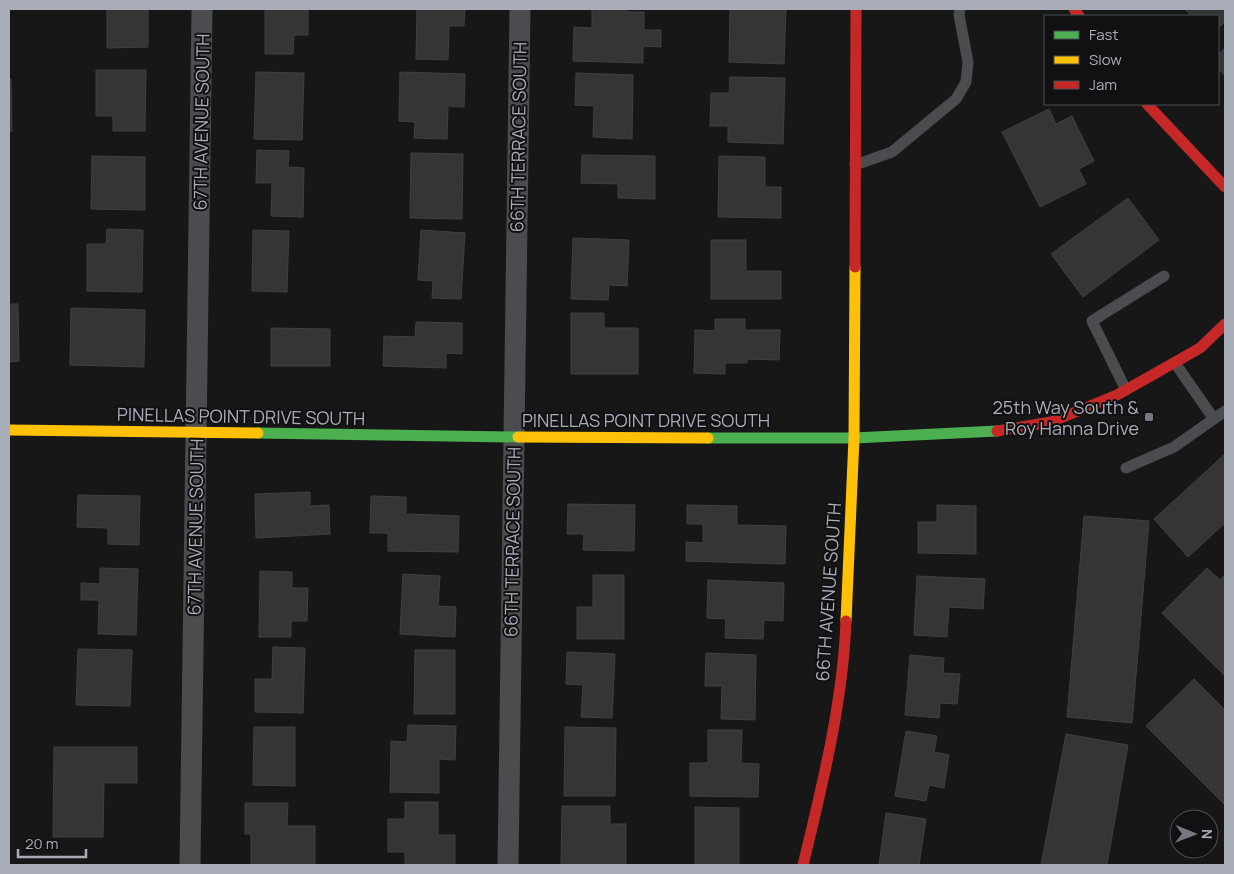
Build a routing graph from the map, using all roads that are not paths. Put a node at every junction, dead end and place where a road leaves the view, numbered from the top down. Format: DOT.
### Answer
graph roads {
  1 [pos="202,9"];
  2 [pos="520,9"];
  3 [pos="856,9"];
  4 [pos="960,9"];
  5 [pos="1148,105"];
  6 [pos="855,165"];
  7 [pos="1225,187"];
  8 [pos="1164,276"];
  9 [pos="1225,324"];
  10 [pos="1175,363"];
  11 [pos="1126,390"];
  12 [pos="1225,411"];
  13 [pos="1214,419"];
  14 [pos="9,430"];
  15 [pos="196,433"];
  16 [pos="514,437"];
  17 [pos="854,438"];
  18 [pos="1126,468"];
  19 [pos="190,865"];
  20 [pos="508,865"];
  21 [pos="804,865"];
  1 -- 15 [label="street, 67TH AVENUE SOUTH"];
  2 -- 16 [label="street, 66TH TERRACE SOUTH"];
  3 -- 6 [label="street"];
  4 -- 6 [label="lane"];
  5 -- 7 [label="street"];
  6 -- 17 [label="street"];
  8 -- 11 [label="lane"];
  9 -- 10 [label="street, PINELLAS POINT DRIVE SOUTH"];
  10 -- 11 [label="street, PINELLAS POINT DRIVE SOUTH"];
  10 -- 13 [label="lane"];
  11 -- 17 [label="street, PINELLAS POINT DRIVE SOUTH"];
  12 -- 13 [label="lane"];
  13 -- 18 [label="lane"];
  14 -- 15 [label="street, PINELLAS POINT DRIVE SOUTH"];
  15 -- 16 [label="street, PINELLAS POINT DRIVE SOUTH"];
  15 -- 19 [label="street, 67TH AVENUE SOUTH"];
  16 -- 17 [label="street, PINELLAS POINT DRIVE SOUTH"];
  16 -- 20 [label="street, 66TH TERRACE SOUTH"];
  17 -- 21 [label="street, 66TH AVENUE SOUTH"];
}
